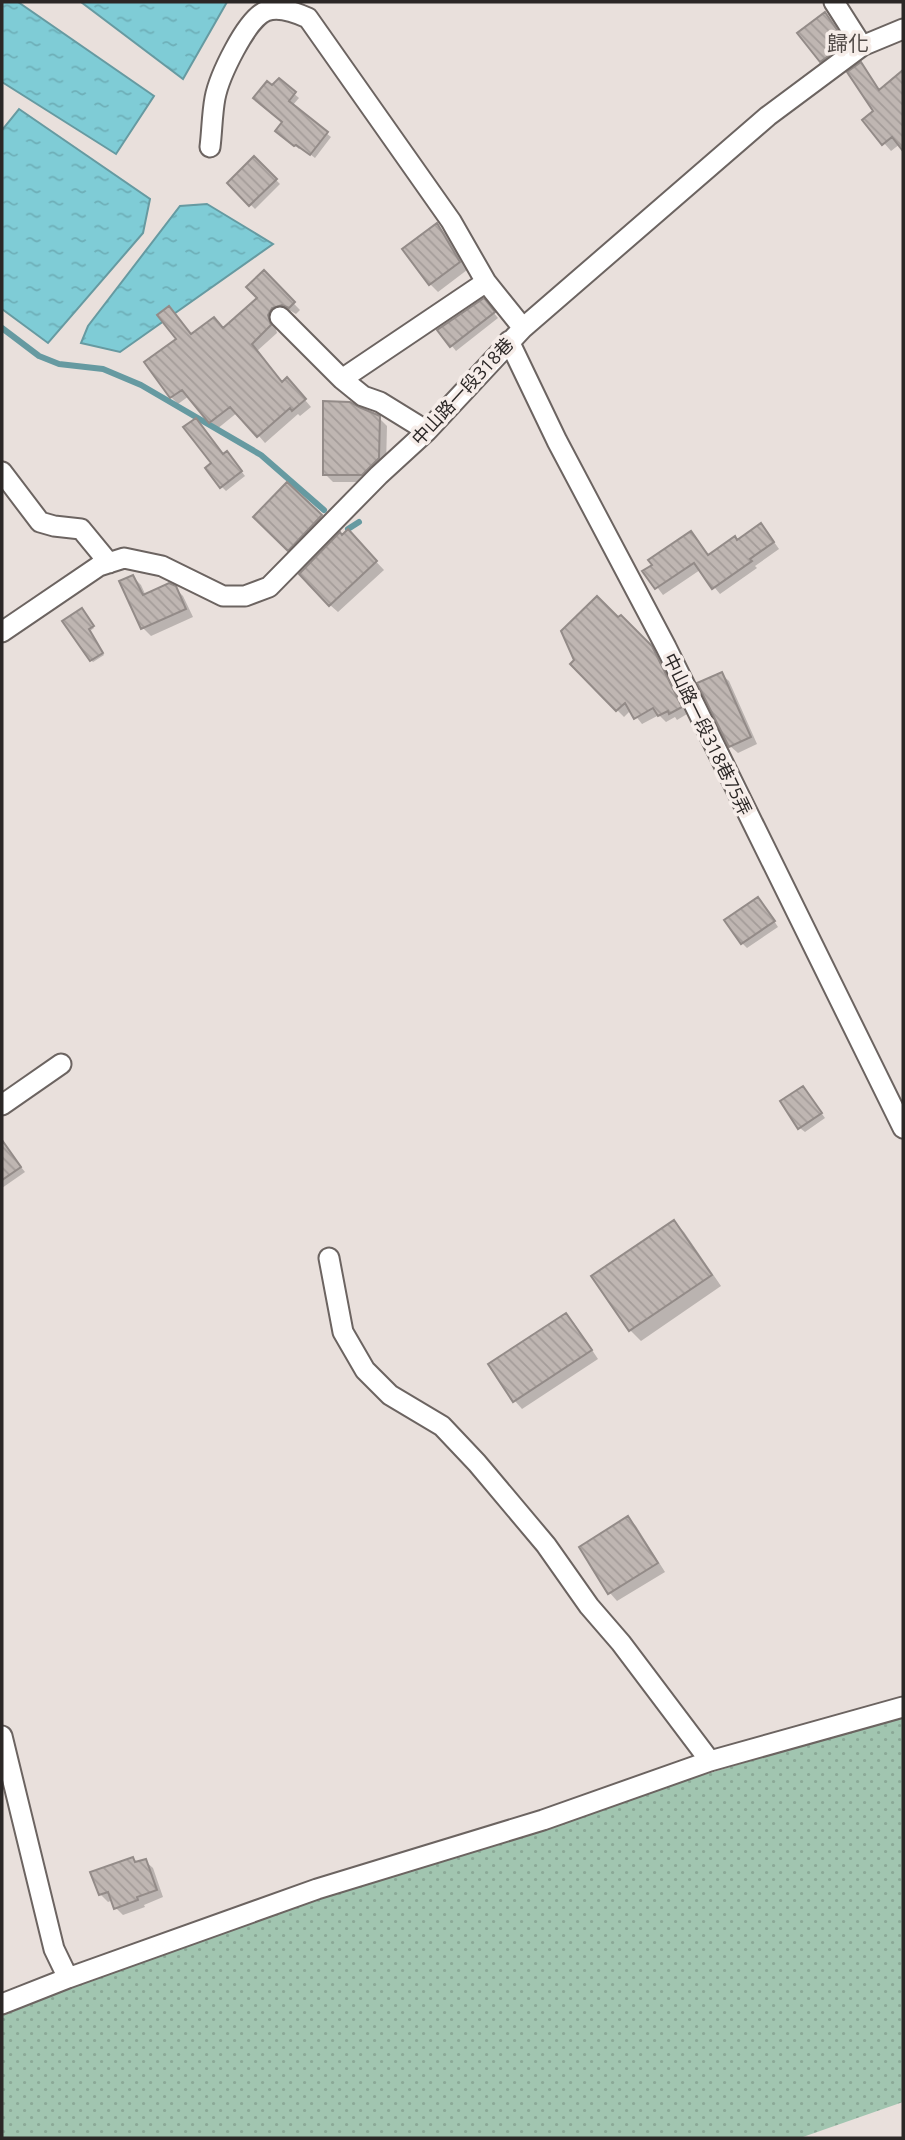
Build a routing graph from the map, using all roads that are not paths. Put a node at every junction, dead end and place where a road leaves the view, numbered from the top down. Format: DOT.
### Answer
graph roads {
  1 [pos="834,2"];
  2 [pos="903,29"];
  3 [pos="862,46"];
  4 [pos="210,147"];
  5 [pos="486,282"];
  6 [pos="280,317"];
  7 [pos="516,334"];
  8 [pos="342,379"];
  9 [pos="427,430"];
  10 [pos="2,472"];
  11 [pos="109,563"];
  12 [pos="2,632"];
  13 [pos="61,1064"];
  14 [pos="2,1105"];
  15 [pos="903,1129"];
  16 [pos="329,1258"];
  17 [pos="903,1707"];
  18 [pos="2,1736"];
  19 [pos="710,1761"];
  20 [pos="68,1978"];
  21 [pos="2,2004"];
  1 -- 3 [label="street"];
  2 -- 3 [label="street, 中山路一段318巷"];
  3 -- 7 [label="street, 中山路一段318巷"];
  4 -- 5 [label="street, 中山路一段318巷75弄"];
  5 -- 7 [label="street, 中山路一段318巷75弄"];
  5 -- 8 [label="street"];
  6 -- 8 [label="street"];
  7 -- 9 [label="street, 中山路一段318巷"];
  7 -- 15 [label="street, 中山路一段318巷75弄"];
  8 -- 9 [label="street"];
  9 -- 11 [label="street, 中山路一段318巷"];
  10 -- 11 [label="street"];
  11 -- 12 [label="street, 中山路一段318巷"];
  13 -- 14 [label="street"];
  16 -- 19 [label="street"];
  17 -- 19 [label="street"];
  18 -- 20 [label="street"];
  19 -- 20 [label="street"];
  20 -- 21 [label="street"];
}
